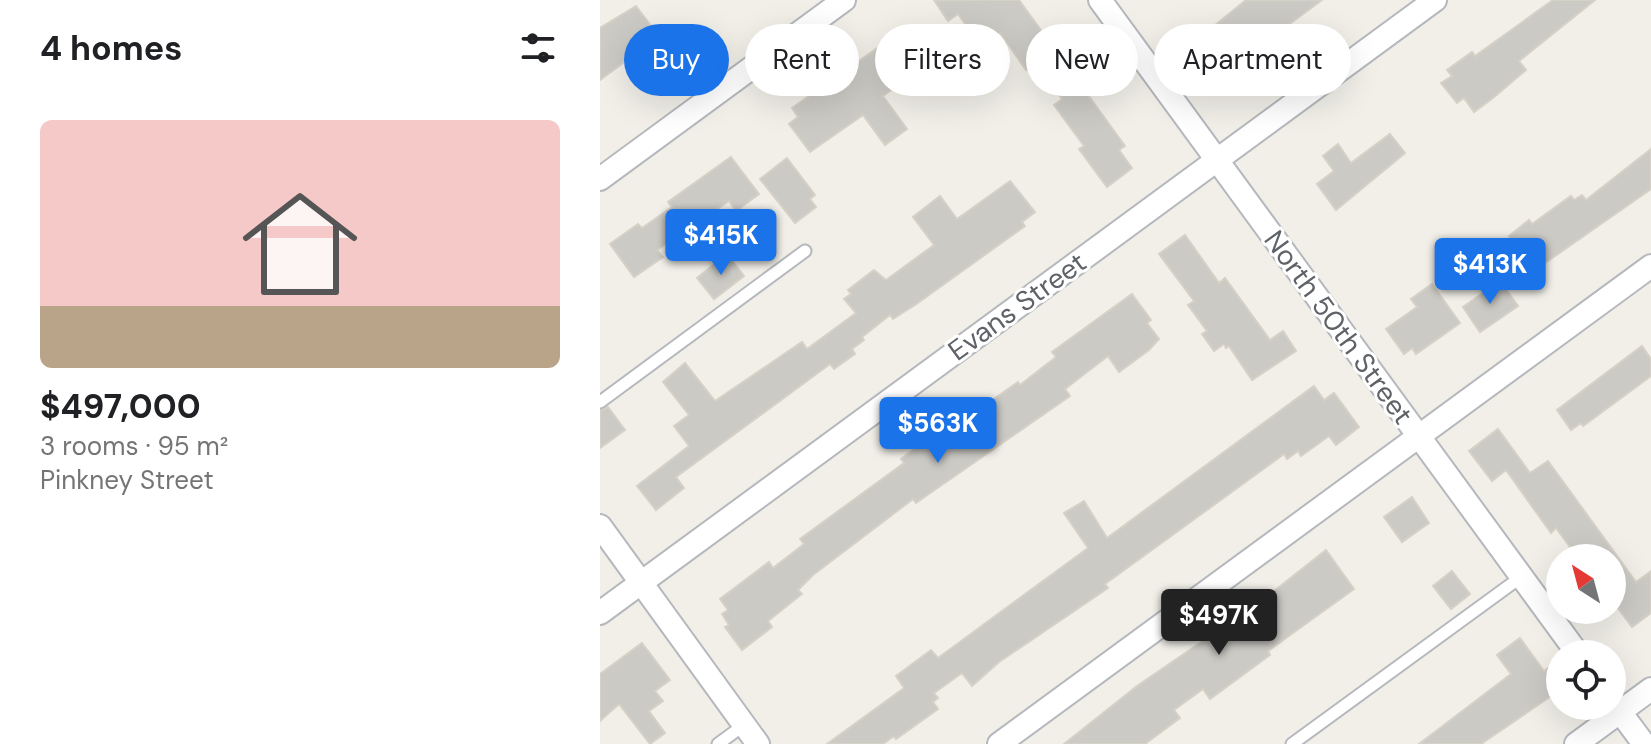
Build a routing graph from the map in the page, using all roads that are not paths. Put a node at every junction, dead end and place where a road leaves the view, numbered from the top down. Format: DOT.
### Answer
graph roads {
  1 [pos="844,0"];
  2 [pos="1100,0"];
  3 [pos="1435,0"];
  4 [pos="1217,160"];
  5 [pos="600,179"];
  6 [pos="805,251"];
  7 [pos="1651,266"];
  8 [pos="600,402"];
  9 [pos="1419,437"];
  10 [pos="600,526"];
  11 [pos="1521,577"];
  12 [pos="641,583"];
  13 [pos="600,613"];
  14 [pos="1568,640"];
  15 [pos="1651,689"];
  16 [pos="1626,701"];
  17 [pos="1601,720"];
  18 [pos="1626,720"];
  19 [pos="744,725"];
  20 [pos="718,744"];
  21 [pos="758,744"];
  22 [pos="999,744"];
  23 [pos="1292,744"];
  24 [pos="1576,744"];
  25 [pos="1644,744"];
  1 -- 5 [label="street"];
  2 -- 4 [label="street, North 50th Street"];
  3 -- 4 [label="street, Evans Street"];
  4 -- 9 [label="street, North 50th Street"];
  4 -- 12 [label="street, Evans Street"];
  6 -- 8 [label="lane"];
  7 -- 9 [label="street"];
  9 -- 11 [label="street, North 50th Street"];
  9 -- 22 [label="street"];
  10 -- 12 [label="street"];
  11 -- 14 [label="street, North 50th Street"];
  11 -- 23 [label="lane"];
  12 -- 13 [label="street, Evans Street"];
  12 -- 19 [label="street"];
  15 -- 16 [label="street"];
  17 -- 24 [label="street"];
  18 -- 25 [label="street"];
  19 -- 20 [label="lane"];
  19 -- 21 [label="street"];
}
